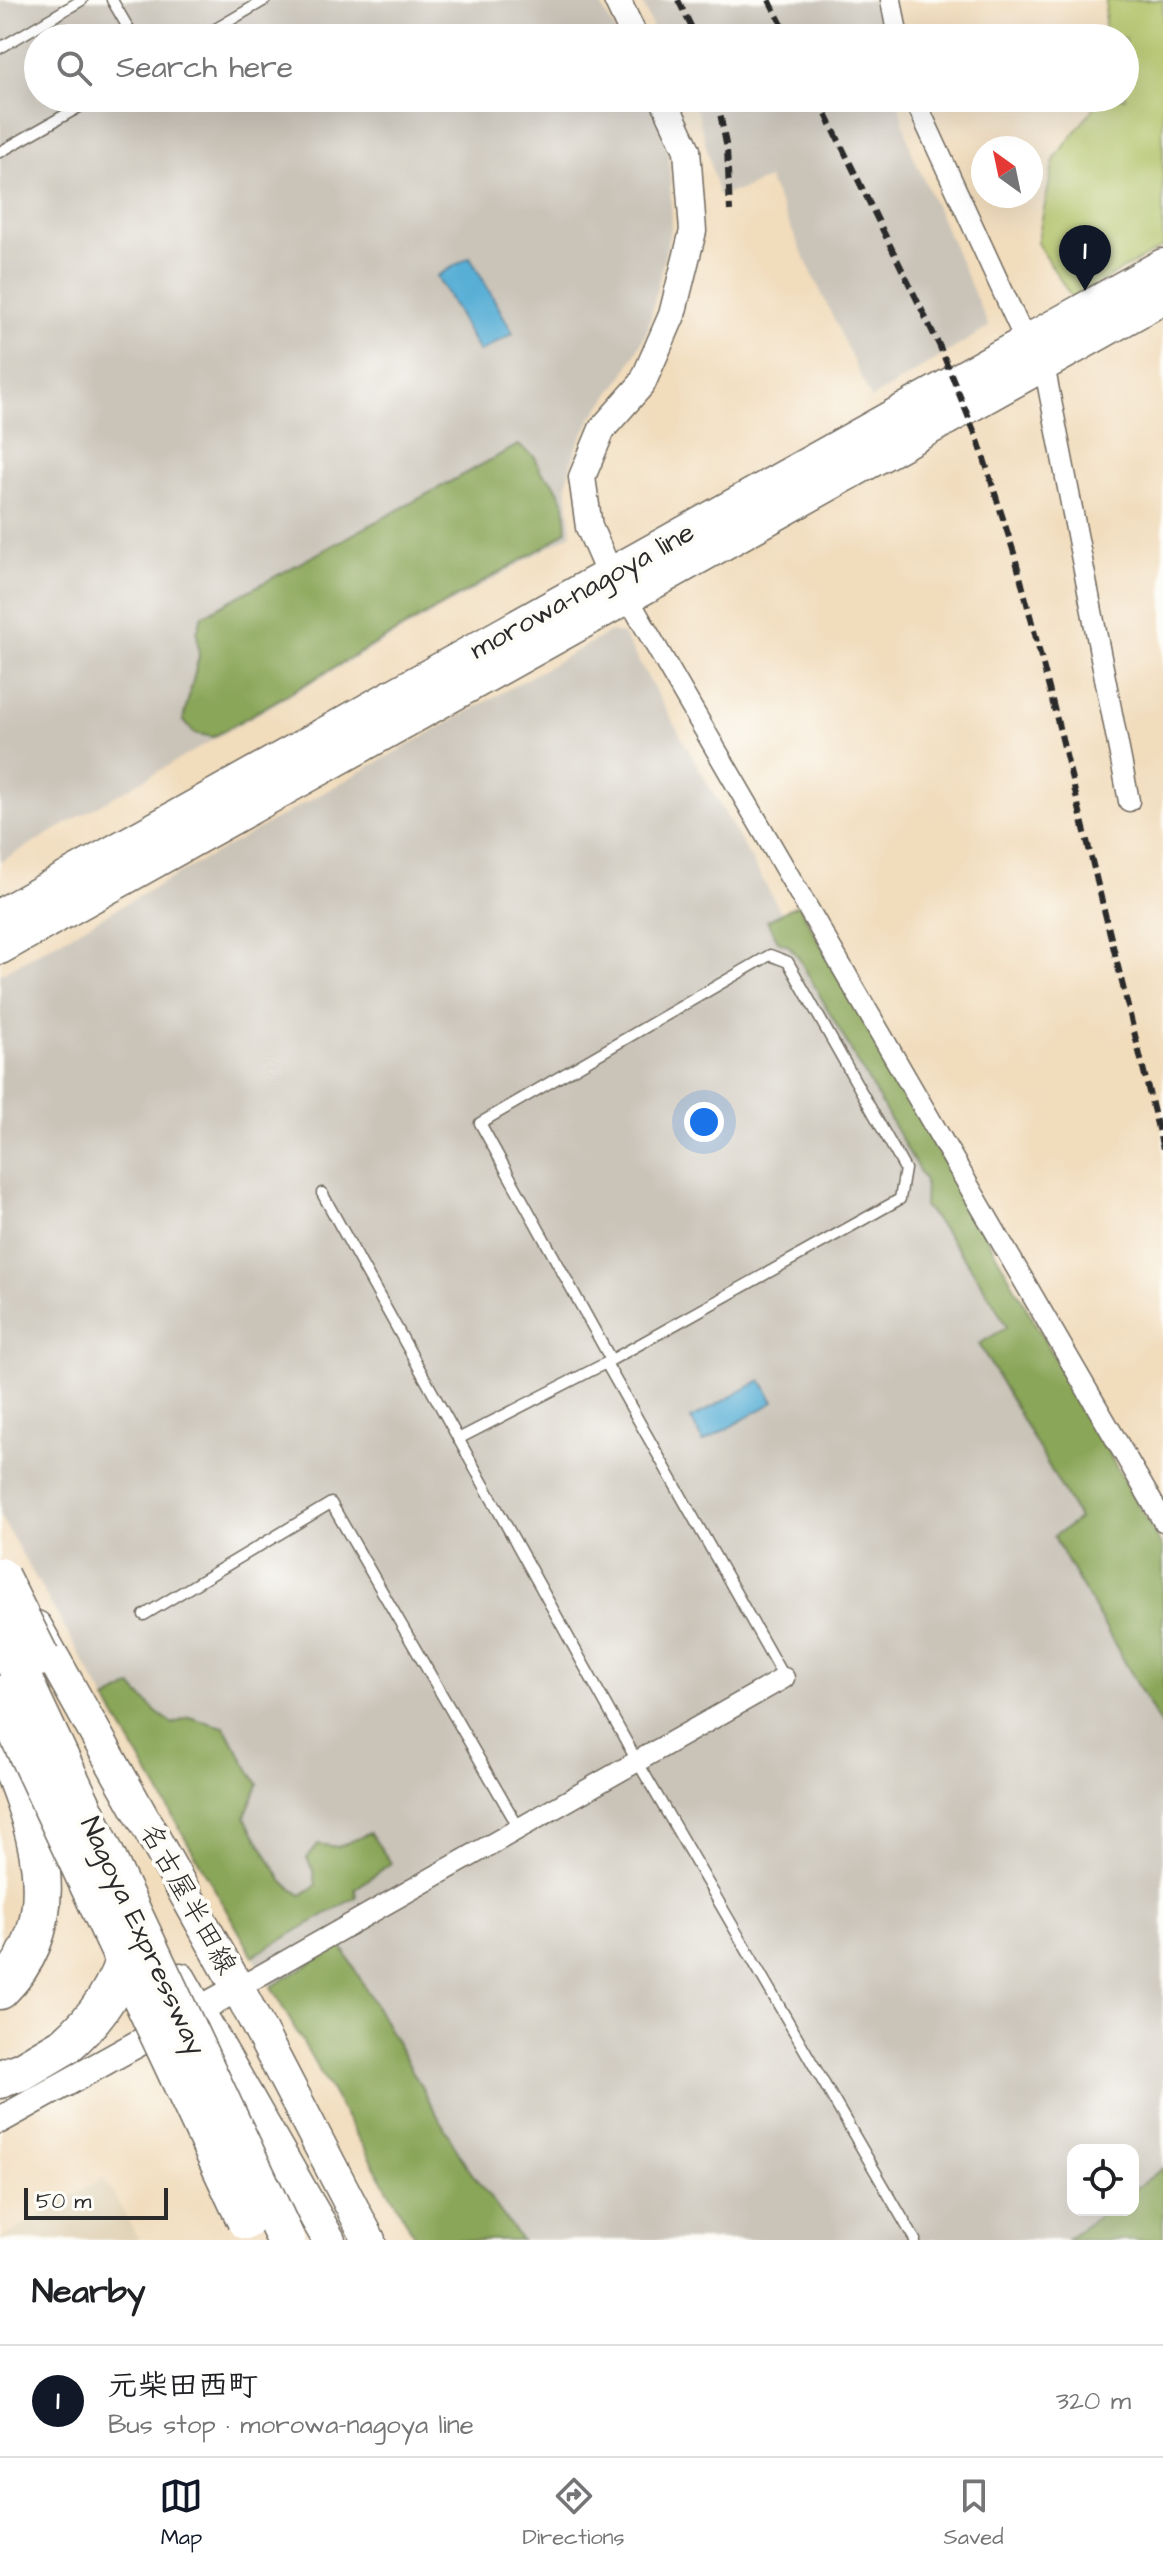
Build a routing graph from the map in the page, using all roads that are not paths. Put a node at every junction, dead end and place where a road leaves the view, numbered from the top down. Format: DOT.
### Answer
graph roads {
  1 [pos="82,0"];
  2 [pos="112,0"];
  3 [pos="265,0"];
  4 [pos="617,0"];
  5 [pos="891,0"];
  6 [pos="41,24"];
  7 [pos="126,24"];
  8 [pos="224,24"];
  9 [pos="628,24"];
  10 [pos="895,24"];
  11 [pos="24,34"];
  12 [pos="0,48"];
  13 [pos="70,112"];
  14 [pos="669,112"];
  15 [pos="921,112"];
  16 [pos="0,152"];
  17 [pos="1163,265"];
  18 [pos="1163,298"];
  19 [pos="1035,354"];
  20 [pos="619,587"];
  21 [pos="1129,801"];
  22 [pos="0,915"];
  23 [pos="0,948"];
  24 [pos="322,1193"];
  25 [pos="608,1361"];
  26 [pos="458,1439"];
  27 [pos="1163,1521"];
  28 [pos="0,1562"];
  29 [pos="0,1577"];
  30 [pos="144,1615"];
  31 [pos="0,1631"];
  32 [pos="0,1669"];
  33 [pos="784,1678"];
  34 [pos="0,1695"];
  35 [pos="0,1738"];
  36 [pos="637,1761"];
  37 [pos="519,1828"];
  38 [pos="238,1988"];
  39 [pos="0,1990"];
  40 [pos="198,2010"];
  41 [pos="0,2079"];
  42 [pos="0,2120"];
  43 [pos="256,2240"];
  44 [pos="286,2240"];
  45 [pos="329,2240"];
  46 [pos="369,2240"];
  47 [pos="915,2240"];
  1 -- 6 [label="lane"];
  2 -- 7 [label="lane"];
  3 -- 8 [label="lane"];
  4 -- 9 [label="street"];
  5 -- 10 [label="street"];
  11 -- 12 [label="lane"];
  13 -- 16 [label="lane"];
  14 -- 20 [label="street"];
  15 -- 19 [label="street"];
  17 -- 19 [label="main road, morowa-nagoya line"];
  18 -- 19 [label="main road, morowa-nagoya line"];
  19 -- 20 [label="main road, morowa-nagoya line"];
  19 -- 21 [label="street"];
  20 -- 22 [label="main road, morowa-nagoya line"];
  20 -- 23 [label="main road, morowa-nagoya line"];
  20 -- 27 [label="street"];
  24 -- 26 [label="lane"];
  25 -- 25 [label="lane"];
  25 -- 26 [label="lane"];
  25 -- 33 [label="lane"];
  26 -- 36 [label="lane"];
  28 -- 38 [label="main road, 名古屋半田線"];
  29 -- 41 [label="highway, bridge"];
  30 -- 37 [label="lane"];
  31 -- 44 [label="highway, Nagoya Expressway, bridge"];
  32 -- 40 [label="main road, 名古屋半田線"];
  33 -- 36 [label="street"];
  34 -- 43 [label="highway, Nagoya Expressway, bridge"];
  35 -- 39 [label="highway"];
  36 -- 37 [label="street"];
  36 -- 47 [label="lane"];
  37 -- 38 [label="street"];
  38 -- 40 [label="street"];
  38 -- 46 [label="main road, 名古屋半田線"];
  40 -- 42 [label="street"];
  40 -- 45 [label="main road, 名古屋半田線"];
}
